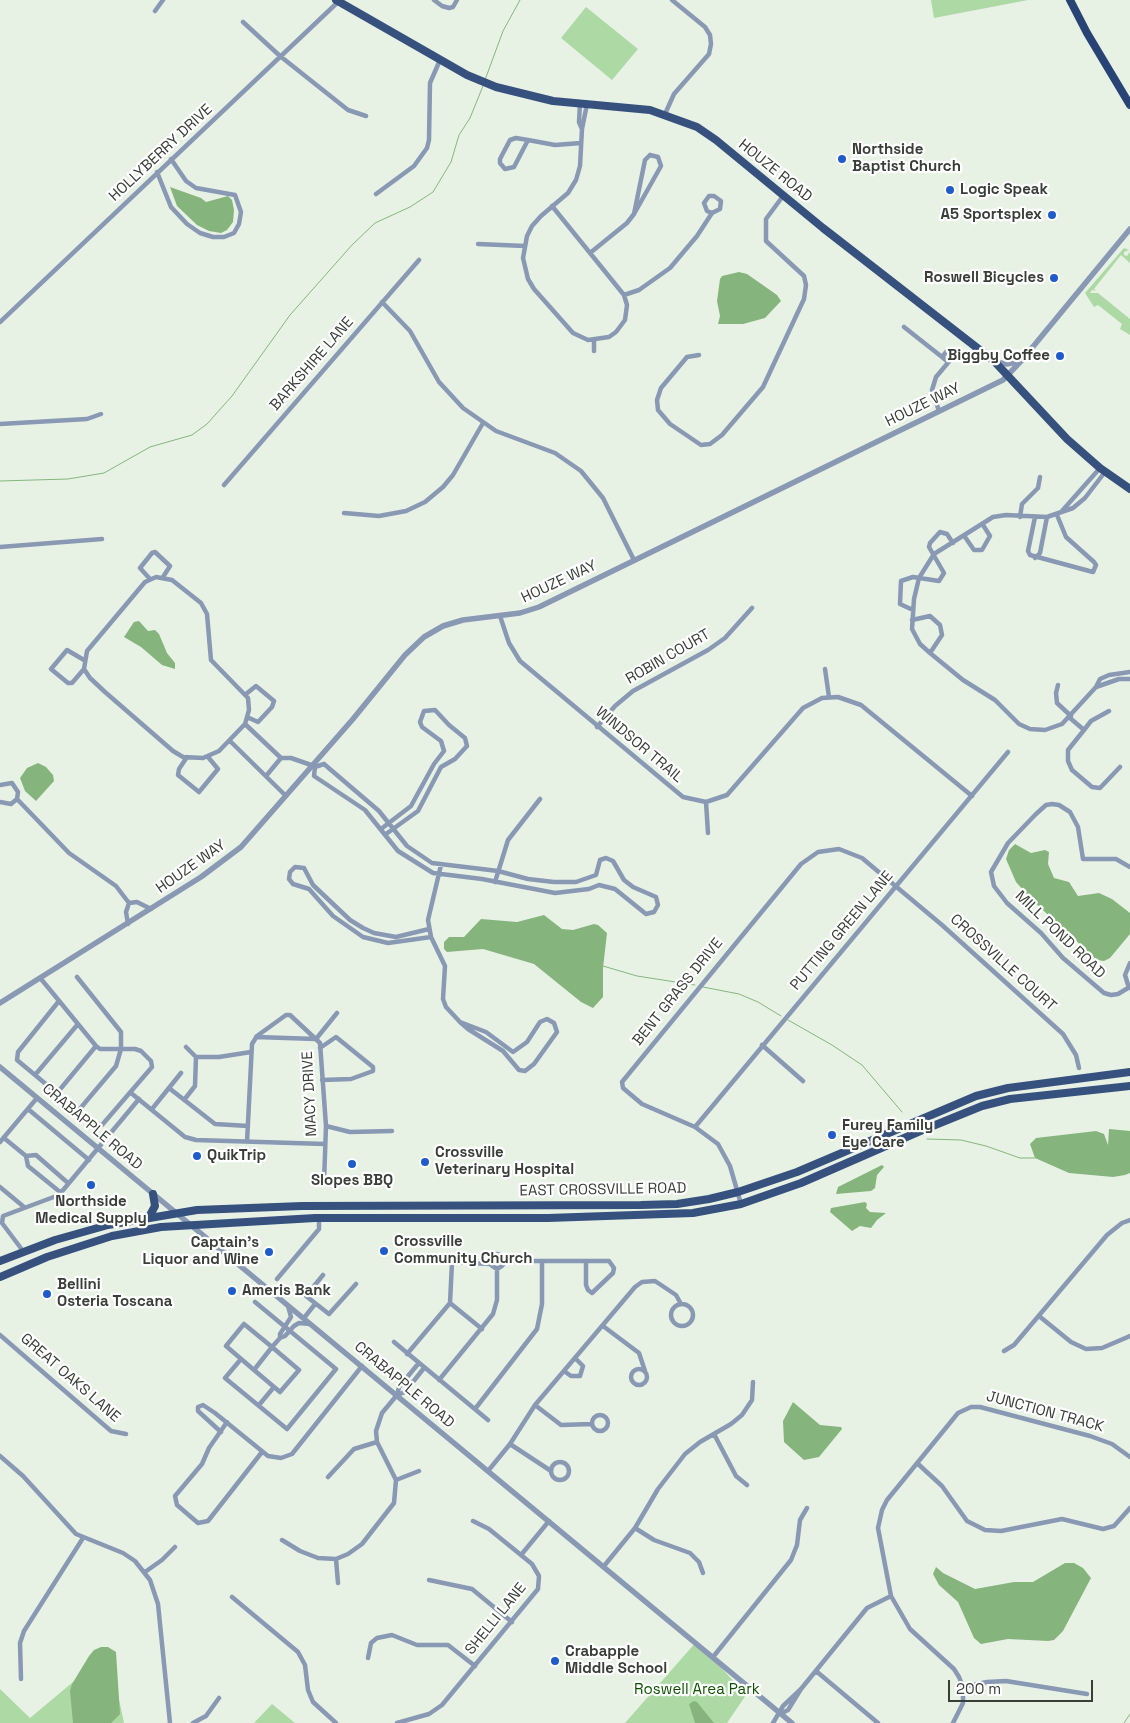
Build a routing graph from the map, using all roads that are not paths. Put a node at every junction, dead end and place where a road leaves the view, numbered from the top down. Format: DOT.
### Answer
graph roads {
  1 [pos="164,0"];
  2 [pos="434,0"];
  3 [pos="457,0"];
  4 [pos="672,0"];
  5 [pos="1070,0"];
  6 [pos="337,1"];
  7 [pos="155,11"];
  8 [pos="243,22"];
  9 [pos="280,56"];
  10 [pos="440,60"];
  11 [pos="583,104"];
  12 [pos="1130,105"];
  13 [pos="665,114"];
  14 [pos="366,116"];
  15 [pos="528,140"];
  16 [pos="581,143"];
  17 [pos="171,159"];
  18 [pos="157,172"];
  19 [pos="376,194"];
  20 [pos="783,196"];
  21 [pos="552,206"];
  22 [pos="712,213"];
  23 [pos="634,214"];
  24 [pos="1130,229"];
  25 [pos="478,244"];
  26 [pos="525,246"];
  27 [pos="590,253"];
  28 [pos="419,260"];
  29 [pos="624,296"];
  30 [pos="382,302"];
  31 [pos="0,322"];
  32 [pos="904,327"];
  33 [pos="594,341"];
  34 [pos="594,351"];
  35 [pos="700,355"];
  36 [pos="942,357"];
  37 [pos="1022,360"];
  38 [pos="948,362"];
  39 [pos="995,362"];
  40 [pos="1009,375"];
  41 [pos="939,411"];
  42 [pos="101,414"];
  43 [pos="483,423"];
  44 [pos="0,424"];
  45 [pos="1102,470"];
  46 [pos="1040,477"];
  47 [pos="224,485"];
  48 [pos="1130,490"];
  49 [pos="1059,513"];
  50 [pos="344,514"];
  51 [pos="1020,516"];
  52 [pos="1047,517"];
  53 [pos="1035,518"];
  54 [pos="983,525"];
  55 [pos="965,537"];
  56 [pos="102,539"];
  57 [pos="953,543"];
  58 [pos="0,547"];
  59 [pos="934,554"];
  60 [pos="1035,558"];
  61 [pos="634,560"];
  62 [pos="163,578"];
  63 [pos="919,578"];
  64 [pos="150,579"];
  65 [pos="752,608"];
  66 [pos="913,610"];
  67 [pos="500,616"];
  68 [pos="912,620"];
  69 [pos="930,653"];
  70 [pos="84,660"];
  71 [pos="84,669"];
  72 [pos="825,669"];
  73 [pos="1130,672"];
  74 [pos="1130,679"];
  75 [pos="1058,685"];
  76 [pos="1096,687"];
  77 [pos="246,694"];
  78 [pos="829,697"];
  79 [pos="1108,711"];
  80 [pos="248,717"];
  81 [pos="1070,717"];
  82 [pos="245,724"];
  83 [pos="597,727"];
  84 [pos="1084,730"];
  85 [pos="230,741"];
  86 [pos="1008,752"];
  87 [pos="208,757"];
  88 [pos="187,758"];
  89 [pos="281,758"];
  90 [pos="314,766"];
  91 [pos="1120,768"];
  92 [pos="266,776"];
  93 [pos="0,785"];
  94 [pos="354,789"];
  95 [pos="418,794"];
  96 [pos="286,796"];
  97 [pos="347,796"];
  98 [pos="972,796"];
  99 [pos="426,798"];
  100 [pos="16,799"];
  101 [pos="540,799"];
  102 [pos="0,802"];
  103 [pos="706,802"];
  104 [pos="389,822"];
  105 [pos="381,829"];
  106 [pos="393,829"];
  107 [pos="708,833"];
  108 [pos="386,834"];
  109 [pos="418,854"];
  110 [pos="412,862"];
  111 [pos="442,865"];
  112 [pos="1130,867"];
  113 [pos="498,871"];
  114 [pos="439,874"];
  115 [pos="582,880"];
  116 [pos="496,882"];
  117 [pos="313,885"];
  118 [pos="896,886"];
  119 [pos="309,889"];
  120 [pos="583,890"];
  121 [pos="129,903"];
  122 [pos="151,909"];
  123 [pos="350,920"];
  124 [pos="128,924"];
  125 [pos="345,926"];
  126 [pos="428,929"];
  127 [pos="431,937"];
  128 [pos="1130,963"];
  129 [pos="77,977"];
  130 [pos="41,979"];
  131 [pos="1129,988"];
  132 [pos="59,1001"];
  133 [pos="0,1003"];
  134 [pos="337,1013"];
  135 [pos="460,1022"];
  136 [pos="78,1024"];
  137 [pos="256,1037"];
  138 [pos="316,1039"];
  139 [pos="762,1045"];
  140 [pos="96,1046"];
  141 [pos="186,1047"];
  142 [pos="320,1048"];
  143 [pos="121,1049"];
  144 [pos="251,1052"];
  145 [pos="196,1057"];
  146 [pos="0,1067"];
  147 [pos="1079,1068"];
  148 [pos="1130,1072"];
  149 [pos="181,1073"];
  150 [pos="35,1075"];
  151 [pos="322,1080"];
  152 [pos="804,1081"];
  153 [pos="1130,1086"];
  154 [pos="169,1088"];
  155 [pos="131,1092"];
  156 [pos="56,1093"];
  157 [pos="37,1098"];
  158 [pos="139,1099"];
  159 [pos="184,1100"];
  160 [pos="28,1109"];
  161 [pos="152,1110"];
  162 [pos="78,1111"];
  163 [pos="248,1126"];
  164 [pos="326,1126"];
  165 [pos="695,1127"];
  166 [pos="392,1131"];
  167 [pos="4,1138"];
  168 [pos="0,1142"];
  169 [pos="247,1142"];
  170 [pos="325,1144"];
  171 [pos="98,1148"];
  172 [pos="26,1156"];
  173 [pos="88,1160"];
  174 [pos="324,1182"];
  175 [pos="68,1183"];
  176 [pos="0,1188"];
  177 [pos="60,1192"];
  178 [pos="738,1192"];
  179 [pos="153,1194"];
  180 [pos="741,1204"];
  181 [pos="24,1207"];
  182 [pos="174,1212"];
  183 [pos="149,1217"];
  184 [pos="319,1218"];
  185 [pos="1130,1220"];
  186 [pos="190,1224"];
  187 [pos="23,1251"];
  188 [pos="0,1261"];
  189 [pos="433,1261"];
  190 [pos="504,1261"];
  191 [pos="542,1261"];
  192 [pos="586,1261"];
  193 [pos="452,1262"];
  194 [pos="490,1264"];
  195 [pos="497,1268"];
  196 [pos="323,1275"];
  197 [pos="0,1277"];
  198 [pos="278,1279"];
  199 [pos="356,1284"];
  200 [pos="255,1302"];
  201 [pos="450,1303"];
  202 [pos="316,1304"];
  203 [pos="681,1304"];
  204 [pos="288,1306"];
  205 [pos="1038,1316"];
  206 [pos="304,1318"];
  207 [pos="310,1324"];
  208 [pos="602,1326"];
  209 [pos="285,1327"];
  210 [pos="482,1329"];
  211 [pos="290,1330"];
  212 [pos="0,1335"];
  213 [pos="1130,1336"];
  214 [pos="280,1338"];
  215 [pos="394,1342"];
  216 [pos="272,1347"];
  217 [pos="1004,1351"];
  218 [pos="407,1354"];
  219 [pos="575,1358"];
  220 [pos="241,1359"];
  221 [pos="418,1364"];
  222 [pos="362,1366"];
  223 [pos="424,1368"];
  224 [pos="254,1370"];
  225 [pos="564,1371"];
  226 [pos="645,1371"];
  227 [pos="405,1380"];
  228 [pos="439,1380"];
  229 [pos="753,1382"];
  230 [pos="411,1384"];
  231 [pos="274,1387"];
  232 [pos="397,1395"];
  233 [pos="535,1405"];
  234 [pos="259,1406"];
  235 [pos="475,1410"];
  236 [pos="488,1420"];
  237 [pos="227,1422"];
  238 [pos="592,1424"];
  239 [pos="221,1432"];
  240 [pos="126,1434"];
  241 [pos="714,1434"];
  242 [pos="377,1442"];
  243 [pos="510,1444"];
  244 [pos="262,1452"];
  245 [pos="0,1456"];
  246 [pos="1130,1457"];
  247 [pos="917,1463"];
  248 [pos="419,1471"];
  249 [pos="488,1471"];
  250 [pos="551,1471"];
  251 [pos="328,1477"];
  252 [pos="396,1480"];
  253 [pos="747,1485"];
  254 [pos="807,1508"];
  255 [pos="1130,1508"];
  256 [pos="473,1521"];
  257 [pos="549,1521"];
  258 [pos="635,1528"];
  259 [pos="83,1538"];
  260 [pos="282,1540"];
  261 [pos="175,1547"];
  262 [pos="521,1555"];
  263 [pos="336,1558"];
  264 [pos="604,1566"];
  265 [pos="145,1572"];
  266 [pos="702,1573"];
  267 [pos="429,1580"];
  268 [pos="338,1583"];
  269 [pos="891,1596"];
  270 [pos="232,1597"];
  271 [pos="512,1622"];
  272 [pos="713,1657"];
  273 [pos="368,1658"];
  274 [pos="475,1666"];
  275 [pos="816,1671"];
  276 [pos="21,1679"];
  277 [pos="963,1687"];
  278 [pos="1086,1694"];
  279 [pos="219,1698"];
  280 [pos="780,1714"];
  281 [pos="170,1723"];
  282 [pos="193,1723"];
  283 [pos="336,1723"];
  284 [pos="397,1723"];
  285 [pos="773,1723"];
  286 [pos="792,1723"];
  287 [pos="878,1723"];
  288 [pos="953,1723"];
  1 -- 7 [label="street"];
  2 -- 3 [label="street"];
  4 -- 13 [label="street"];
  5 -- 12 [label="highway"];
  6 -- 9 [label="street, HOLLYBERRY DRIVE"];
  6 -- 10 [label="main road, HOUZE ROAD"];
  8 -- 9 [label="street"];
  9 -- 14 [label="street"];
  9 -- 17 [label="street, HOLLYBERRY DRIVE"];
  10 -- 11 [label="main road, HOUZE ROAD"];
  10 -- 19 [label="street"];
  11 -- 13 [label="main road, HOUZE ROAD"];
  11 -- 16 [label="street"];
  13 -- 20 [label="main road, HOUZE ROAD"];
  15 -- 15 [label="street"];
  15 -- 16 [label="street"];
  16 -- 21 [label="street"];
  17 -- 18 [label="street, HOLLYBERRY DRIVE"];
  17 -- 18 [label="street"];
  18 -- 31 [label="street, HOLLYBERRY DRIVE"];
  20 -- 35 [label="street"];
  20 -- 39 [label="main road, HOUZE ROAD"];
  21 -- 26 [label="street"];
  21 -- 27 [label="street"];
  22 -- 29 [label="street"];
  23 -- 23 [label="street"];
  23 -- 27 [label="street"];
  24 -- 37 [label="street, HOUZE WAY"];
  25 -- 26 [label="street"];
  26 -- 33 [label="street"];
  27 -- 29 [label="street"];
  28 -- 30 [label="street, BARKSHIRE LANE"];
  29 -- 33 [label="street"];
  30 -- 43 [label="street"];
  30 -- 47 [label="street, BARKSHIRE LANE"];
  32 -- 36 [label="street"];
  33 -- 34 [label="street"];
  36 -- 38 [label="street"];
  36 -- 38 [label="street"];
  37 -- 39 [label="street"];
  37 -- 40 [label="street, HOUZE WAY"];
  38 -- 41 [label="street"];
  39 -- 40 [label="main road, HOUZE ROAD"];
  40 -- 41 [label="street, HOUZE WAY"];
  40 -- 45 [label="main road, HOUZE ROAD"];
  41 -- 61 [label="street, HOUZE WAY"];
  42 -- 44 [label="street"];
  43 -- 50 [label="street"];
  43 -- 61 [label="street"];
  45 -- 48 [label="main road, HOUZE ROAD"];
  45 -- 49 [label="street"];
  45 -- 49 [label="street"];
  46 -- 51 [label="street"];
  49 -- 52 [label="street"];
  49 -- 60 [label="street"];
  51 -- 53 [label="street"];
  51 -- 54 [label="street"];
  52 -- 53 [label="street"];
  52 -- 60 [label="street"];
  53 -- 60 [label="street"];
  54 -- 55 [label="street"];
  54 -- 55 [label="street"];
  55 -- 57 [label="street"];
  56 -- 58 [label="street"];
  57 -- 59 [label="street"];
  57 -- 59 [label="street"];
  59 -- 63 [label="street"];
  59 -- 63 [label="street"];
  61 -- 67 [label="street, HOUZE WAY"];
  62 -- 64 [label="street"];
  62 -- 64 [label="street"];
  62 -- 77 [label="street"];
  63 -- 66 [label="street"];
  63 -- 66 [label="street"];
  64 -- 70 [label="street"];
  65 -- 83 [label="street, ROBIN COURT"];
  66 -- 68 [label="street"];
  67 -- 83 [label="street, WINDSOR TRAIL"];
  67 -- 90 [label="street, HOUZE WAY"];
  68 -- 69 [label="street"];
  68 -- 69 [label="street"];
  69 -- 81 [label="street"];
  70 -- 71 [label="street"];
  70 -- 71 [label="street"];
  71 -- 88 [label="street"];
  72 -- 78 [label="street"];
  73 -- 76 [label="street"];
  74 -- 76 [label="street"];
  75 -- 81 [label="street"];
  76 -- 81 [label="street"];
  77 -- 80 [label="street"];
  77 -- 80 [label="street"];
  78 -- 98 [label="street"];
  78 -- 103 [label="street"];
  79 -- 84 [label="street"];
  80 -- 82 [label="street"];
  81 -- 84 [label="street"];
  82 -- 85 [label="street"];
  82 -- 89 [label="street"];
  83 -- 103 [label="street, WINDSOR TRAIL"];
  84 -- 91 [label="street"];
  85 -- 87 [label="street"];
  85 -- 92 [label="street"];
  86 -- 98 [label="street, PUTTING GREEN LANE"];
  87 -- 88 [label="street"];
  87 -- 88 [label="street"];
  89 -- 90 [label="street"];
  89 -- 92 [label="street"];
  90 -- 94 [label="street"];
  90 -- 96 [label="street, HOUZE WAY"];
  90 -- 97 [label="street"];
  92 -- 96 [label="street"];
  93 -- 100 [label="street"];
  94 -- 97 [label="street"];
  94 -- 104 [label="street"];
  95 -- 99 [label="street"];
  95 -- 99 [label="street"];
  95 -- 104 [label="street"];
  96 -- 122 [label="street, HOUZE WAY"];
  97 -- 105 [label="street"];
  98 -- 118 [label="street, PUTTING GREEN LANE"];
  99 -- 106 [label="street"];
  100 -- 102 [label="street"];
  100 -- 121 [label="street"];
  101 -- 113 [label="street"];
  103 -- 107 [label="street"];
  104 -- 105 [label="street"];
  104 -- 106 [label="street"];
  105 -- 108 [label="street"];
  106 -- 108 [label="street"];
  106 -- 109 [label="street"];
  108 -- 110 [label="street"];
  109 -- 110 [label="street"];
  109 -- 111 [label="street"];
  110 -- 114 [label="street"];
  111 -- 113 [label="street"];
  111 -- 114 [label="street"];
  112 -- 131 [label="street, MILL POND ROAD"];
  113 -- 115 [label="street"];
  113 -- 116 [label="street"];
  114 -- 116 [label="street"];
  114 -- 126 [label="street"];
  115 -- 120 [label="street"];
  115 -- 120 [label="street"];
  116 -- 120 [label="street"];
  117 -- 119 [label="street"];
  117 -- 119 [label="street"];
  117 -- 123 [label="street"];
  118 -- 139 [label="street, PUTTING GREEN LANE"];
  118 -- 147 [label="street, CROSSVILLE COURT"];
  118 -- 165 [label="street, BENT GRASS DRIVE"];
  119 -- 125 [label="street"];
  121 -- 122 [label="street"];
  121 -- 124 [label="street"];
  122 -- 124 [label="street, HOUZE WAY"];
  123 -- 125 [label="street"];
  123 -- 126 [label="street"];
  124 -- 130 [label="street, HOUZE WAY"];
  125 -- 127 [label="street"];
  126 -- 127 [label="street"];
  127 -- 135 [label="street"];
  128 -- 131 [label="street, MILL POND ROAD"];
  129 -- 143 [label="street"];
  130 -- 132 [label="street"];
  130 -- 133 [label="street, HOUZE WAY"];
  132 -- 136 [label="street"];
  132 -- 150 [label="street"];
  134 -- 138 [label="street"];
  135 -- 135 [label="street"];
  136 -- 140 [label="street"];
  136 -- 150 [label="street"];
  137 -- 138 [label="street"];
  137 -- 138 [label="street, MACY DRIVE"];
  137 -- 144 [label="street"];
  138 -- 142 [label="street, MACY DRIVE"];
  139 -- 152 [label="street"];
  139 -- 165 [label="street, PUTTING GREEN LANE"];
  140 -- 143 [label="street"];
  140 -- 156 [label="street"];
  141 -- 145 [label="street"];
  142 -- 151 [label="street, MACY DRIVE"];
  142 -- 151 [label="street"];
  143 -- 155 [label="street"];
  143 -- 162 [label="street"];
  144 -- 145 [label="street"];
  144 -- 163 [label="street"];
  145 -- 159 [label="street"];
  146 -- 157 [label="street, CRABAPPLE ROAD"];
  148 -- 178 [label="main road, EAST CROSSVILLE ROAD"];
  149 -- 154 [label="street"];
  150 -- 156 [label="street"];
  151 -- 164 [label="street, MACY DRIVE"];
  153 -- 180 [label="main road, EAST CROSSVILLE ROAD"];
  154 -- 159 [label="street"];
  154 -- 161 [label="street"];
  155 -- 158 [label="street"];
  155 -- 162 [label="street"];
  156 -- 162 [label="street"];
  157 -- 160 [label="street"];
  157 -- 171 [label="street, CRABAPPLE ROAD"];
  158 -- 161 [label="street"];
  158 -- 171 [label="street"];
  159 -- 163 [label="street"];
  160 -- 167 [label="street"];
  160 -- 173 [label="street"];
  161 -- 169 [label="street"];
  163 -- 169 [label="street"];
  164 -- 166 [label="street"];
  164 -- 170 [label="street, MACY DRIVE"];
  165 -- 178 [label="street, BENT GRASS DRIVE"];
  167 -- 168 [label="street"];
  167 -- 172 [label="street"];
  169 -- 170 [label="street"];
  170 -- 174 [label="street, MACY DRIVE"];
  171 -- 173 [label="street"];
  171 -- 179 [label="street, CRABAPPLE ROAD"];
  172 -- 175 [label="street"];
  172 -- 177 [label="street"];
  173 -- 175 [label="street"];
  175 -- 177 [label="street"];
  176 -- 181 [label="street"];
  177 -- 181 [label="street"];
  178 -- 180 [label="street, BENT GRASS DRIVE"];
  178 -- 182 [label="main road, EAST CROSSVILLE ROAD"];
  179 -- 182 [label="street, CRABAPPLE ROAD"];
  179 -- 183 [label="main road"];
  180 -- 184 [label="main road, EAST CROSSVILLE ROAD"];
  181 -- 187 [label="street"];
  182 -- 183 [label="main road, EAST CROSSVILLE ROAD"];
  182 -- 186 [label="street, CRABAPPLE ROAD"];
  183 -- 187 [label="main road, EAST CROSSVILLE ROAD"];
  184 -- 186 [label="main road, EAST CROSSVILLE ROAD"];
  184 -- 198 [label="street"];
  185 -- 205 [label="street"];
  186 -- 197 [label="main road, EAST CROSSVILLE ROAD"];
  186 -- 204 [label="street, CRABAPPLE ROAD"];
  187 -- 188 [label="main road, EAST CROSSVILLE ROAD"];
  189 -- 193 [label="street"];
  190 -- 191 [label="street"];
  190 -- 194 [label="street"];
  190 -- 195 [label="street"];
  191 -- 192 [label="street"];
  191 -- 235 [label="street"];
  192 -- 192 [label="street"];
  193 -- 194 [label="street"];
  193 -- 201 [label="street"];
  194 -- 195 [label="street"];
  195 -- 210 [label="street"];
  196 -- 202 [label="street"];
  199 -- 202 [label="street"];
  200 -- 209 [label="street"];
  201 -- 210 [label="street"];
  201 -- 218 [label="street"];
  202 -- 206 [label="street"];
  203 -- 203 [label="street"];
  203 -- 208 [label="street"];
  204 -- 206 [label="street, CRABAPPLE ROAD"];
  204 -- 209 [label="street"];
  205 -- 213 [label="street"];
  205 -- 217 [label="street"];
  206 -- 207 [label="street, CRABAPPLE ROAD"];
  207 -- 211 [label="street"];
  207 -- 222 [label="street, CRABAPPLE ROAD"];
  208 -- 219 [label="street"];
  208 -- 226 [label="street"];
  209 -- 211 [label="street"];
  209 -- 214 [label="street"];
  210 -- 228 [label="street"];
  211 -- 214 [label="street"];
  211 -- 234 [label="street"];
  212 -- 240 [label="street, GREAT OAKS LANE"];
  214 -- 216 [label="street"];
  215 -- 218 [label="street"];
  216 -- 220 [label="street"];
  216 -- 224 [label="street"];
  216 -- 231 [label="street"];
  218 -- 221 [label="street"];
  219 -- 225 [label="street"];
  219 -- 225 [label="street"];
  220 -- 224 [label="street"];
  220 -- 234 [label="street"];
  221 -- 223 [label="street"];
  221 -- 227 [label="street"];
  222 -- 232 [label="street, CRABAPPLE ROAD"];
  222 -- 244 [label="street"];
  223 -- 228 [label="street"];
  223 -- 230 [label="street"];
  224 -- 231 [label="street"];
  225 -- 233 [label="street"];
  227 -- 230 [label="street"];
  227 -- 232 [label="street"];
  228 -- 235 [label="street"];
  229 -- 241 [label="street"];
  230 -- 232 [label="street"];
  231 -- 234 [label="street"];
  232 -- 242 [label="street"];
  232 -- 249 [label="street, CRABAPPLE ROAD"];
  233 -- 238 [label="street"];
  233 -- 243 [label="street"];
  235 -- 236 [label="street"];
  237 -- 239 [label="street"];
  237 -- 239 [label="street"];
  237 -- 244 [label="street"];
  239 -- 244 [label="street"];
  241 -- 253 [label="street"];
  241 -- 258 [label="street"];
  242 -- 251 [label="street"];
  242 -- 252 [label="street"];
  243 -- 249 [label="street"];
  243 -- 250 [label="street"];
  245 -- 259 [label="street"];
  246 -- 247 [label="street, JUNCTION TRACK"];
  247 -- 255 [label="street"];
  247 -- 269 [label="street, JUNCTION TRACK"];
  248 -- 252 [label="street"];
  249 -- 257 [label="street, CRABAPPLE ROAD"];
  250 -- 250 [label="street"];
  252 -- 263 [label="street"];
  254 -- 272 [label="street"];
  256 -- 262 [label="street, SHELLI LANE"];
  257 -- 262 [label="street"];
  257 -- 264 [label="street, CRABAPPLE ROAD"];
  258 -- 264 [label="street"];
  258 -- 266 [label="street"];
  259 -- 265 [label="street"];
  259 -- 276 [label="street"];
  260 -- 263 [label="street"];
  261 -- 265 [label="street"];
  262 -- 271 [label="street, SHELLI LANE"];
  263 -- 268 [label="street"];
  264 -- 272 [label="street, CRABAPPLE ROAD"];
  265 -- 281 [label="street"];
  267 -- 271 [label="street"];
  269 -- 275 [label="street"];
  269 -- 277 [label="street, JUNCTION TRACK"];
  270 -- 283 [label="street"];
  271 -- 274 [label="street, SHELLI LANE"];
  272 -- 280 [label="street, CRABAPPLE ROAD"];
  273 -- 274 [label="street"];
  274 -- 284 [label="street, SHELLI LANE"];
  275 -- 280 [label="street"];
  275 -- 287 [label="street"];
  277 -- 278 [label="street"];
  277 -- 288 [label="street"];
  279 -- 282 [label="street"];
  280 -- 285 [label="street"];
  280 -- 286 [label="street, CRABAPPLE ROAD"];
}
